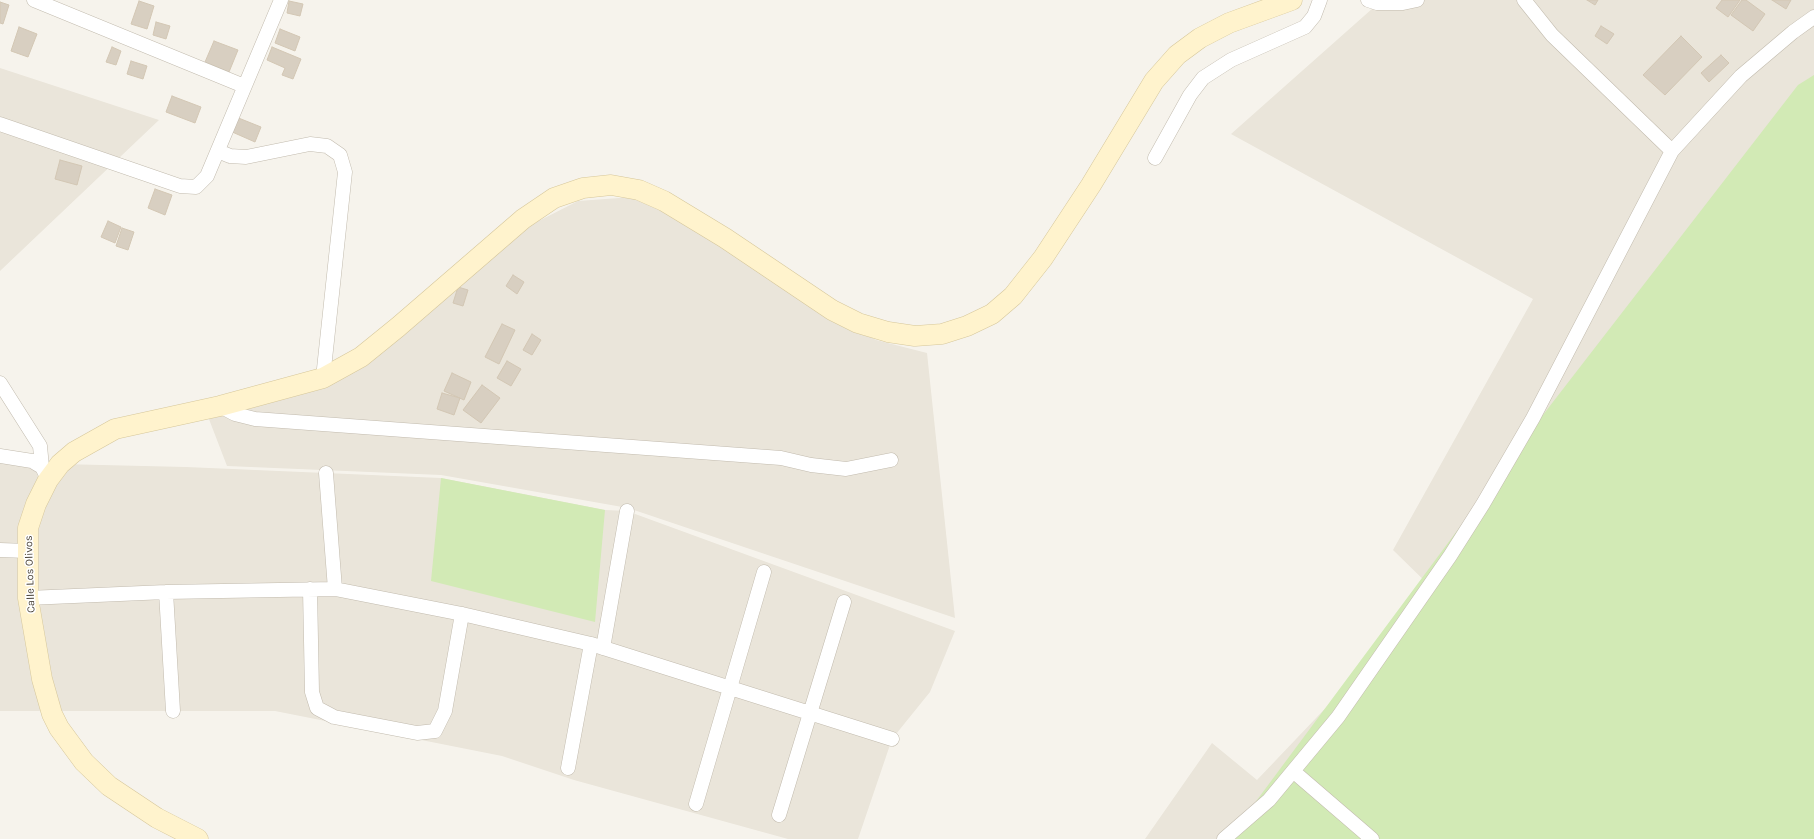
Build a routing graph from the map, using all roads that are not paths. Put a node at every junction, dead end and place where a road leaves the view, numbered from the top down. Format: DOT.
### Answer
graph roads {
  1 [pos="34,0"];
  2 [pos="281,0"];
  3 [pos="1292,0"];
  4 [pos="1320,0"];
  5 [pos="1368,0"];
  6 [pos="1417,0"];
  7 [pos="1524,0"];
  8 [pos="1814,17"];
  9 [pos="244,86"];
  10 [pos="0,124"];
  11 [pos="218,151"];
  12 [pos="1672,152"];
  13 [pos="1155,158"];
  14 [pos="323,378"];
  15 [pos="0,383"];
  16 [pos="220,406"];
  17 [pos="0,456"];
  18 [pos="891,460"];
  19 [pos="326,473"];
  20 [pos="45,474"];
  21 [pos="627,511"];
  22 [pos="0,550"];
  23 [pos="27,551"];
  24 [pos="764,572"];
  25 [pos="335,588"];
  26 [pos="310,590"];
  27 [pos="166,592"];
  28 [pos="28,598"];
  29 [pos="844,602"];
  30 [pos="462,614"];
  31 [pos="597,646"];
  32 [pos="729,688"];
  33 [pos="173,711"];
  34 [pos="810,714"];
  35 [pos="892,739"];
  36 [pos="568,768"];
  37 [pos="1293,771"];
  38 [pos="696,804"];
  39 [pos="778,815"];
  40 [pos="198,839"];
  41 [pos="1224,839"];
  42 [pos="1372,839"];
  1 -- 9 [label="street"];
  2 -- 9 [label="street"];
  3 -- 14 [label="street, Calle Los Olivos"];
  4 -- 13 [label="street"];
  5 -- 6 [label="street"];
  7 -- 12 [label="street"];
  8 -- 12 [label="street"];
  9 -- 11 [label="street"];
  10 -- 11 [label="street"];
  11 -- 14 [label="street"];
  12 -- 37 [label="street"];
  14 -- 16 [label="street, Calle Los Olivos"];
  15 -- 20 [label="street"];
  16 -- 18 [label="street"];
  16 -- 20 [label="street, Calle Los Olivos"];
  17 -- 20 [label="street"];
  19 -- 25 [label="street"];
  20 -- 23 [label="street, Calle Los Olivos"];
  21 -- 31 [label="street"];
  22 -- 23 [label="street"];
  23 -- 28 [label="street, Calle Los Olivos"];
  24 -- 32 [label="street"];
  25 -- 26 [label="street"];
  25 -- 30 [label="street"];
  26 -- 27 [label="street"];
  26 -- 30 [label="street"];
  27 -- 28 [label="street"];
  27 -- 33 [label="street"];
  28 -- 40 [label="street, Calle Los Olivos"];
  29 -- 34 [label="street"];
  30 -- 31 [label="street"];
  31 -- 32 [label="street"];
  31 -- 36 [label="street"];
  32 -- 34 [label="street"];
  32 -- 38 [label="street"];
  34 -- 35 [label="street"];
  34 -- 39 [label="street"];
  37 -- 41 [label="street"];
  37 -- 42 [label="street"];
}
